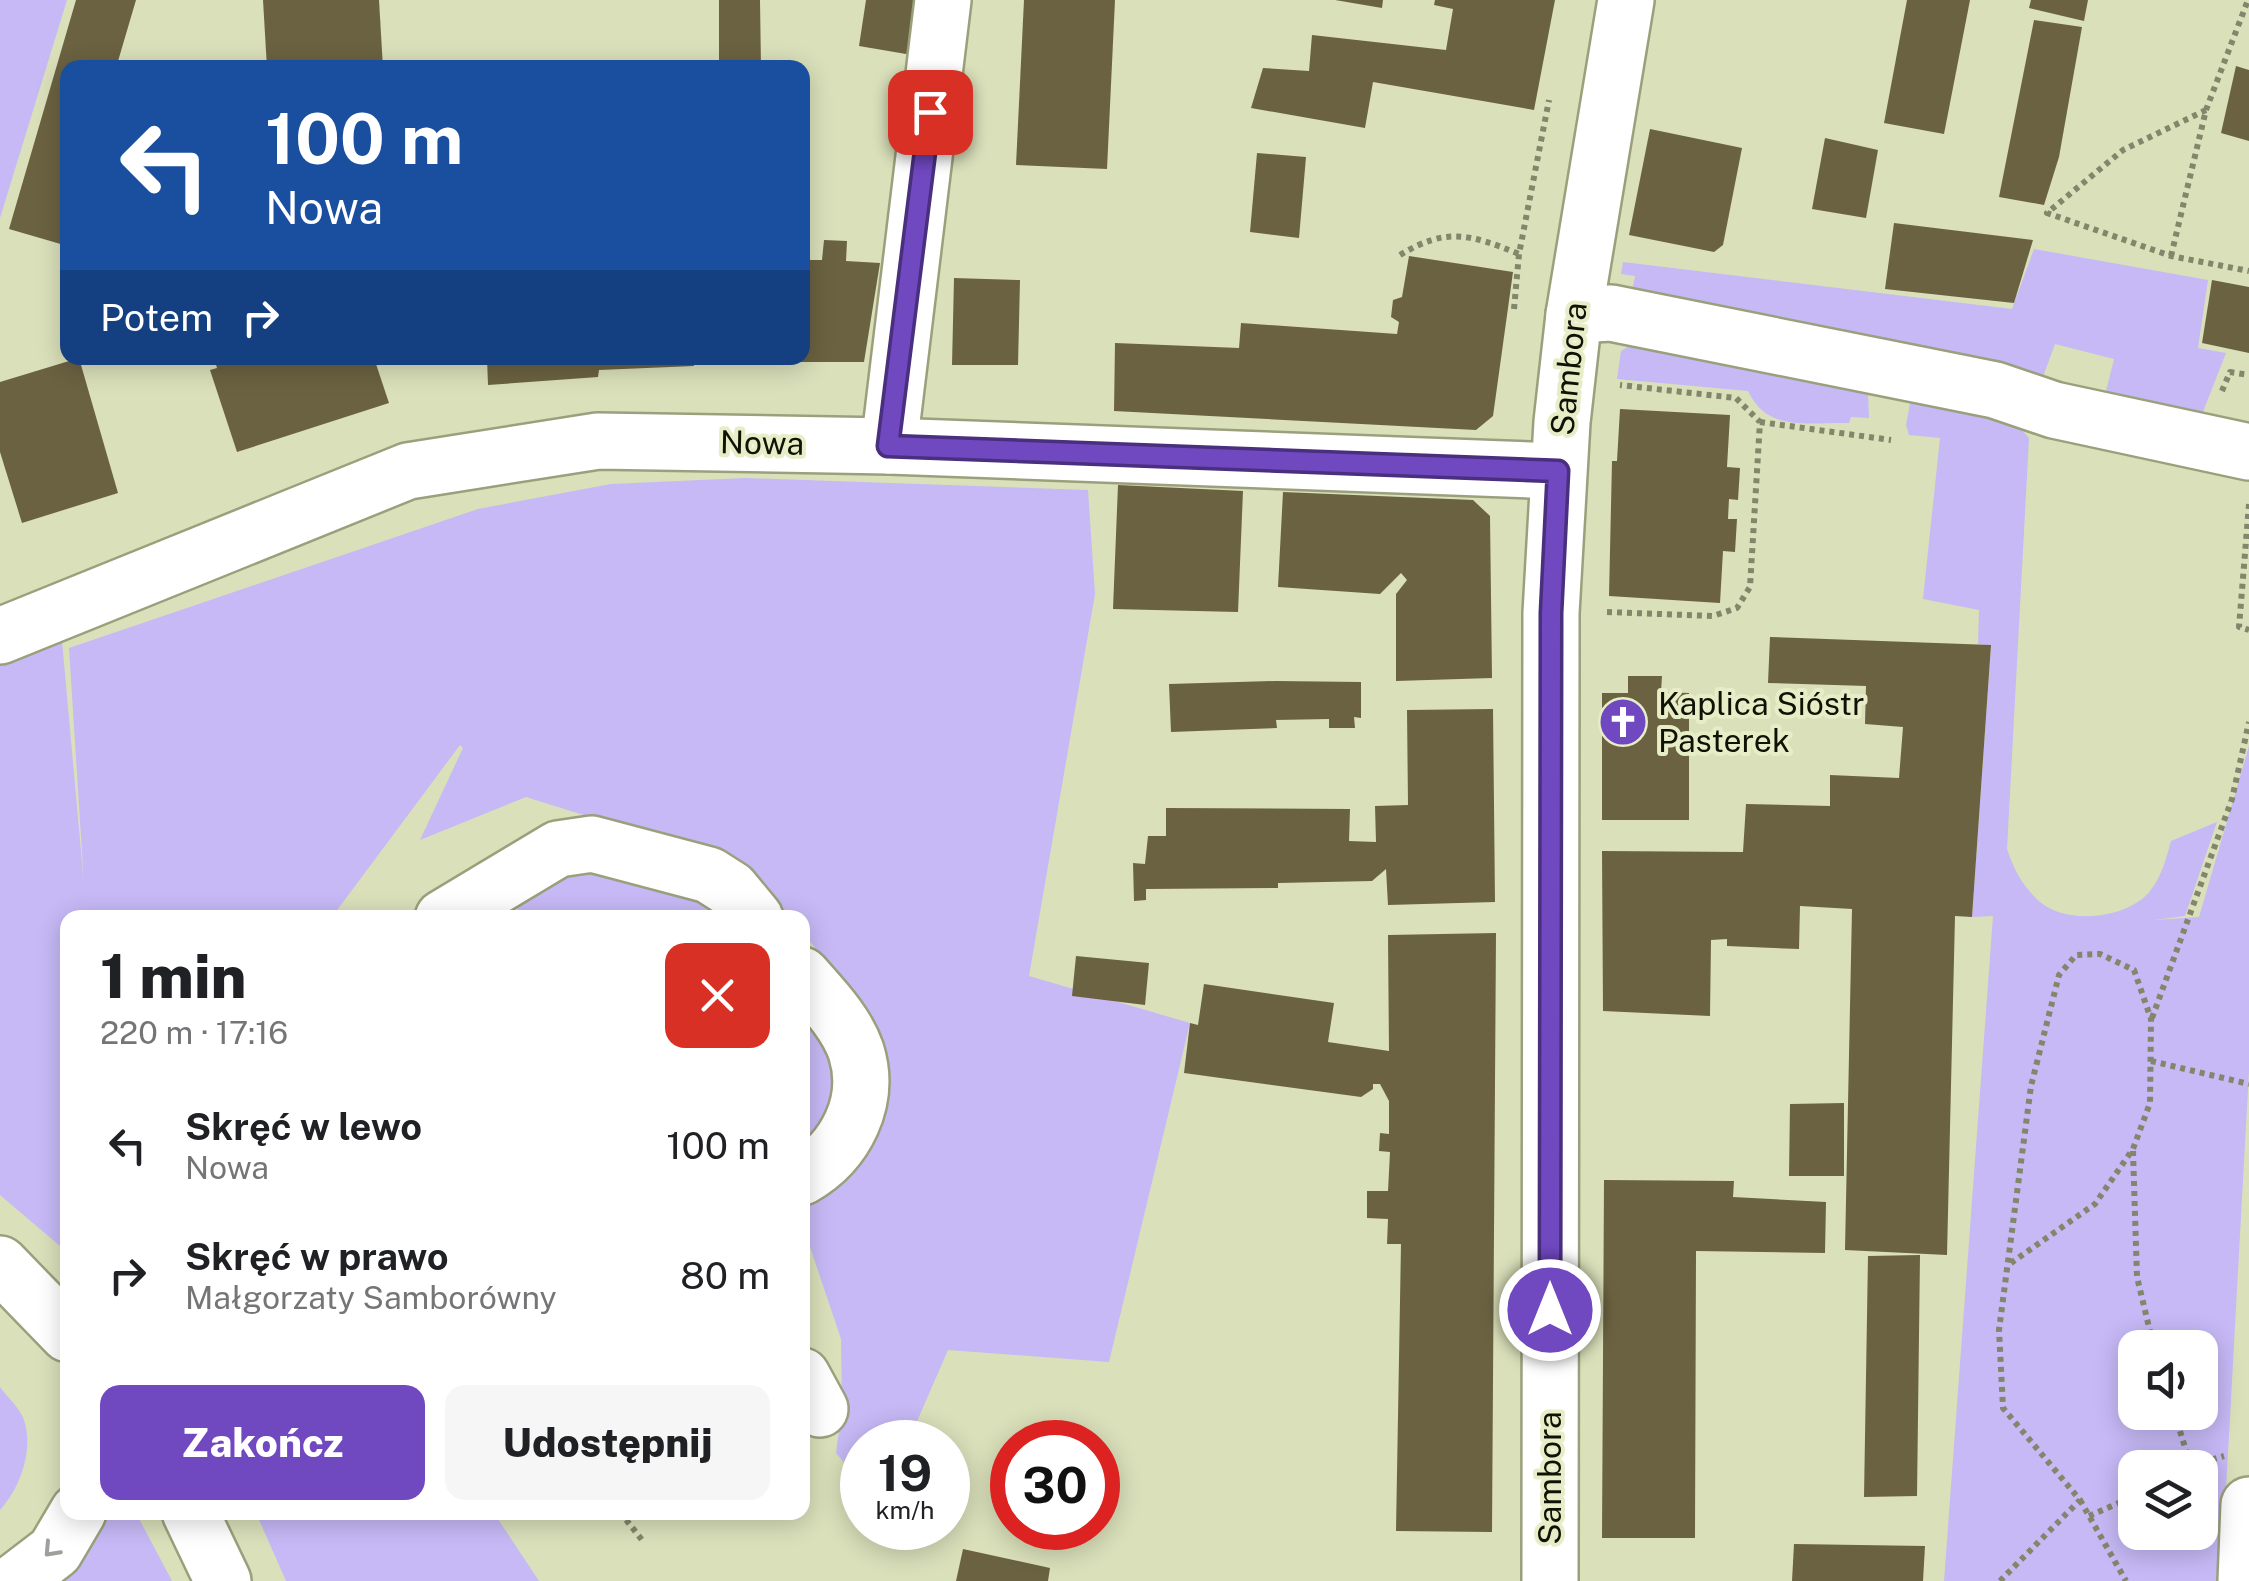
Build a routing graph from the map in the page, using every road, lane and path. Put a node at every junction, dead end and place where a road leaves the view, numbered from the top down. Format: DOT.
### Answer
graph roads {
  1 [pos="943,0"];
  2 [pos="1626,0"];
  3 [pos="2248,0"];
  4 [pos="2206,110"];
  5 [pos="1400,254"];
  6 [pos="1519,254"];
  7 [pos="2170,256"];
  8 [pos="2249,271"];
  9 [pos="1574,315"];
  10 [pos="1612,384"];
  11 [pos="1760,422"];
  12 [pos="1890,440"];
  13 [pos="888,446"];
  14 [pos="2249,452"];
  15 [pos="1558,471"];
  16 [pos="2249,502"];
  17 [pos="1604,612"];
  18 [pos="2249,630"];
  19 [pos="0,636"];
  20 [pos="2249,722"];
  21 [pos="456,910"];
  22 [pos="748,910"];
  23 [pos="810,984"];
  24 [pos="2152,1019"];
  25 [pos="2151,1062"];
  26 [pos="2249,1084"];
  27 [pos="2133,1150"];
  28 [pos="810,1170"];
  29 [pos="2011,1263"];
  30 [pos="0,1264"];
  31 [pos="60,1326"];
  32 [pos="2150,1330"];
  33 [pos="2222,1456"];
  34 [pos="2218,1457"];
  35 [pos="2080,1500"];
  36 [pos="2118,1503"];
  37 [pos="2249,1505"];
  38 [pos="2089,1516"];
  39 [pos="73,1520"];
  40 [pos="194,1520"];
  41 [pos="626,1520"];
  42 [pos="642,1540"];
  43 [pos="16,1581"];
  44 [pos="223,1581"];
  45 [pos="1550,1581"];
  46 [pos="2000,1581"];
  47 [pos="2126,1581"];
  48 [pos="2246,1581"];
  1 -- 13 [label="street"];
  2 -- 9 [label="street, Sambora"];
  3 -- 4 [label="path"];
  4 -- 7 [label="path"];
  4 -- 7 [label="path"];
  5 -- 6 [label="path"];
  7 -- 8 [label="path"];
  9 -- 14 [label="street"];
  9 -- 15 [label="street, Sambora"];
  10 -- 11 [label="path"];
  11 -- 12 [label="path"];
  11 -- 17 [label="path"];
  13 -- 15 [label="street, Nowa"];
  13 -- 19 [label="street, Nowa"];
  15 -- 45 [label="street, Sambora"];
  16 -- 18 [label="path"];
  20 -- 24 [label="path"];
  21 -- 22 [label="street"];
  23 -- 28 [label="street"];
  24 -- 25 [label="path"];
  24 -- 29 [label="path"];
  25 -- 26 [label="path"];
  25 -- 27 [label="path"];
  27 -- 29 [label="path"];
  27 -- 32 [label="path"];
  29 -- 35 [label="path"];
  30 -- 31 [label="street"];
  33 -- 34 [label="path"];
  35 -- 38 [label="path"];
  35 -- 46 [label="path"];
  36 -- 38 [label="path"];
  37 -- 48 [label="street"];
  38 -- 47 [label="path"];
  39 -- 43 [label="street, one-way"];
  40 -- 44 [label="street"];
  41 -- 42 [label="path"];
}
